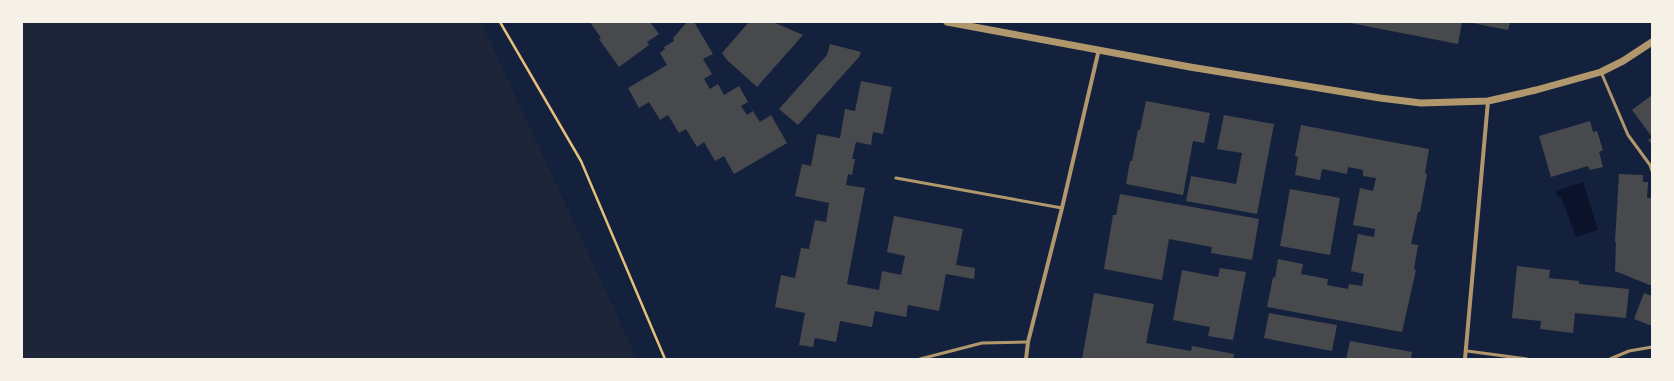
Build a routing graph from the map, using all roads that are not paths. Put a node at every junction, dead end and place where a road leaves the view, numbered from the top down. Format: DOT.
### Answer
graph roads {
  1 [pos="947,22"];
  2 [pos="1652,42"];
  3 [pos="1099,49"];
  4 [pos="1601,72"];
  5 [pos="1488,101"];
  6 [pos="1652,171"];
  7 [pos="896,178"];
  8 [pos="1062,208"];
  9 [pos="1028,342"];
  10 [pos="1652,347"];
  11 [pos="1467,350"];
  12 [pos="920,359"];
  13 [pos="1026,359"];
  14 [pos="1465,359"];
  15 [pos="1527,359"];
  16 [pos="1610,359"];
  1 -- 3 [label="street"];
  2 -- 4 [label="street"];
  3 -- 5 [label="street"];
  3 -- 8 [label="street"];
  4 -- 5 [label="street"];
  4 -- 6 [label="lane"];
  5 -- 11 [label="street"];
  7 -- 8 [label="lane"];
  8 -- 9 [label="street"];
  9 -- 12 [label="lane"];
  9 -- 13 [label="street"];
  10 -- 16 [label="lane"];
  11 -- 14 [label="street"];
  11 -- 15 [label="lane"];
}
